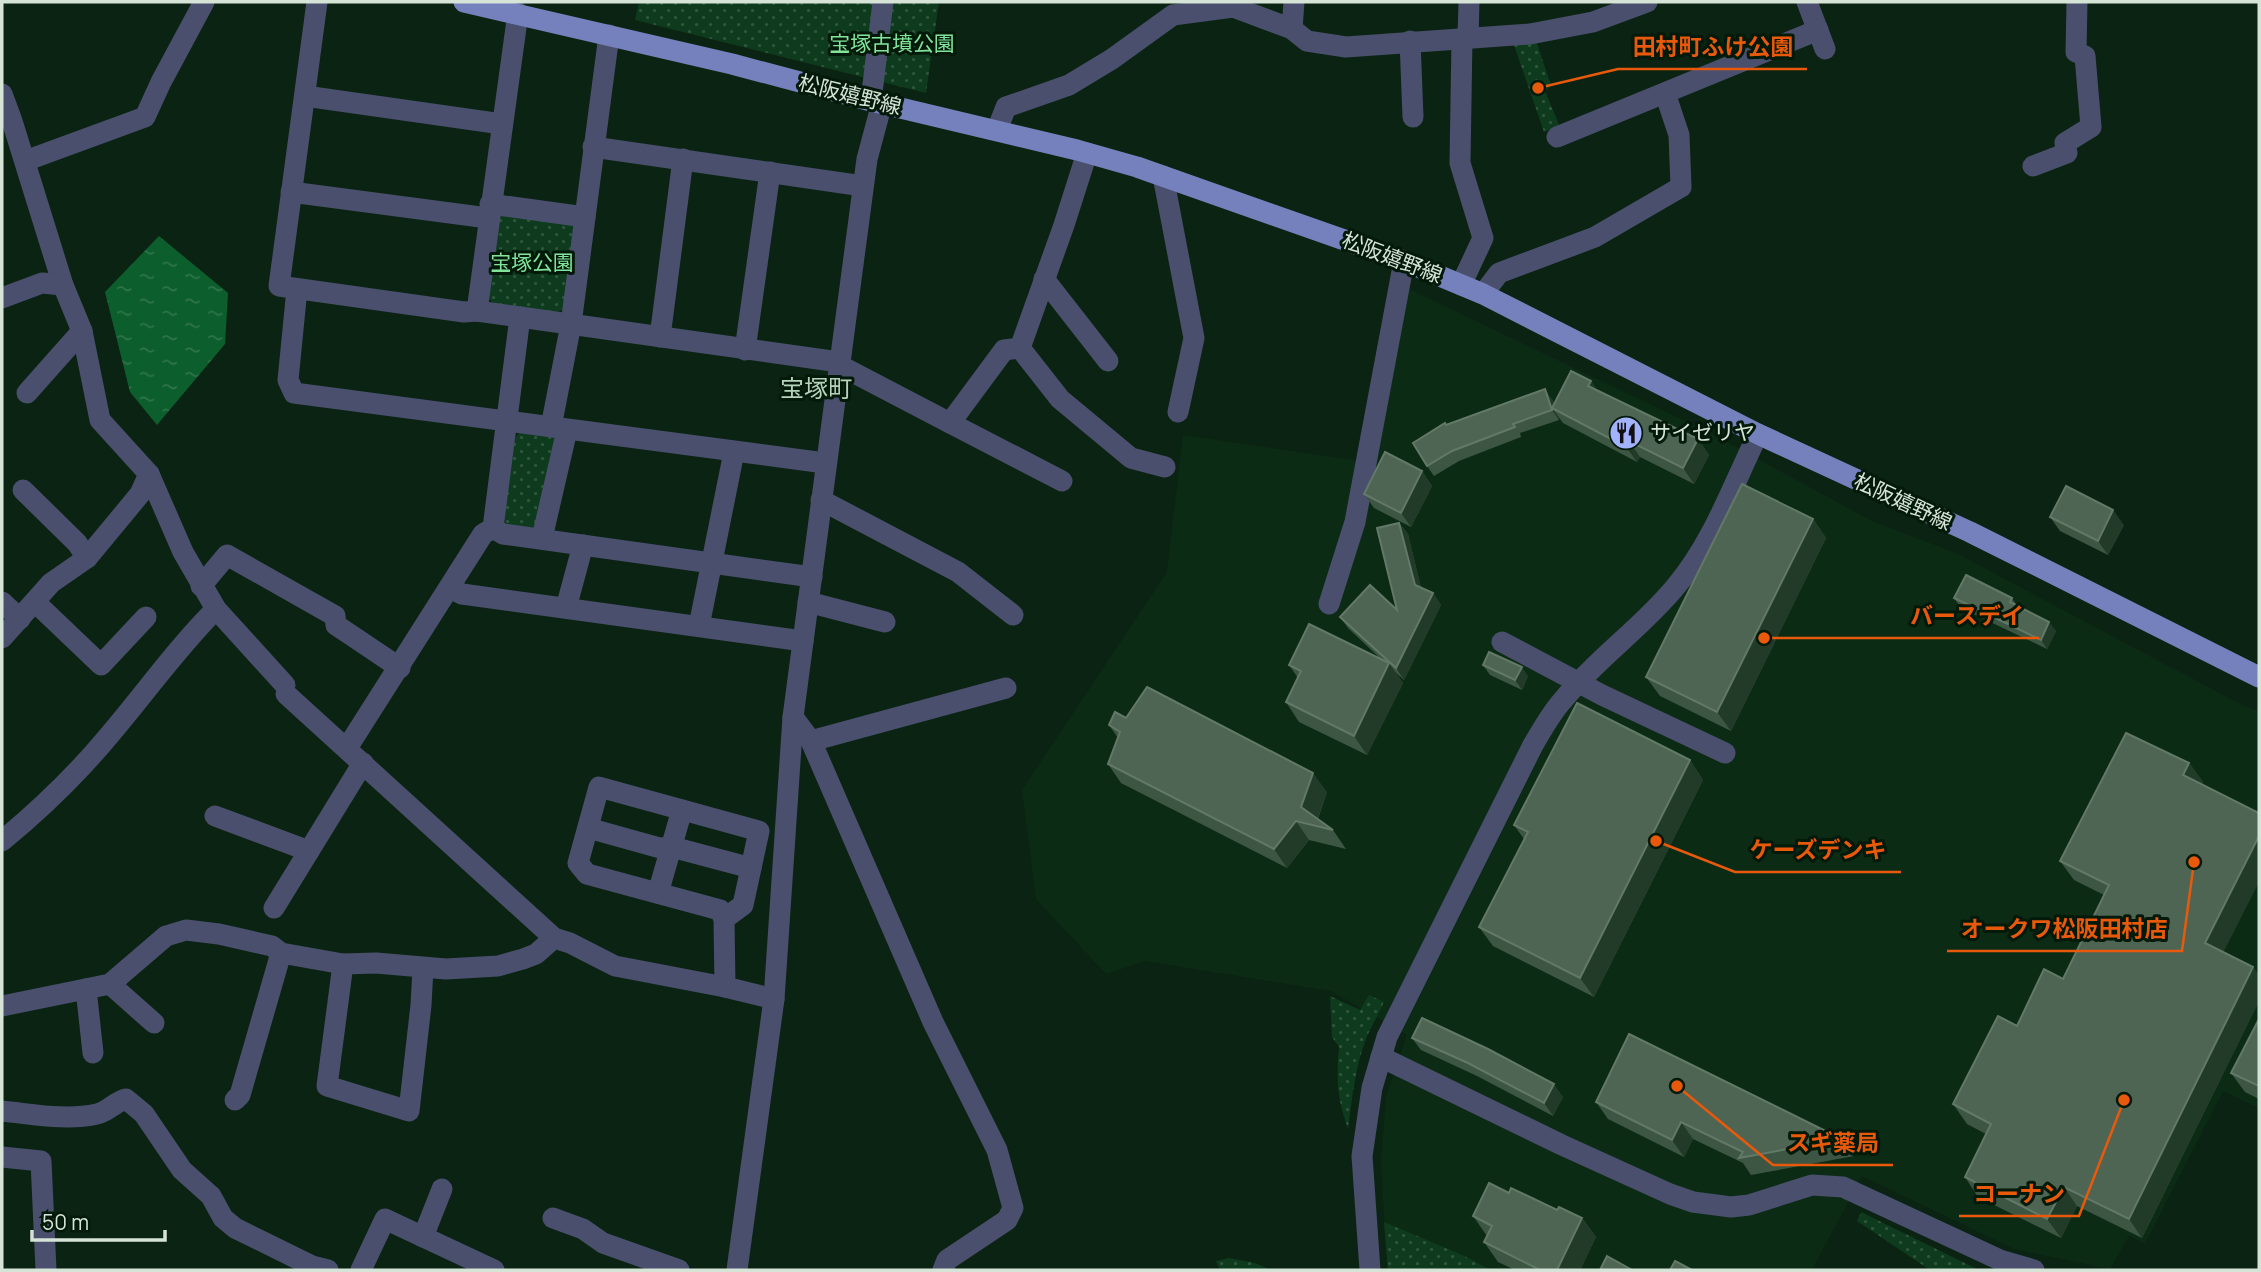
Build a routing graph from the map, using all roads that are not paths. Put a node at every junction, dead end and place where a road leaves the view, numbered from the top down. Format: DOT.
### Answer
graph roads {
  1 [pos="204,2"];
  2 [pos="317,2"];
  3 [pos="464,2"];
  4 [pos="883,2"];
  5 [pos="1294,2"];
  6 [pos="1469,2"];
  7 [pos="1647,2"];
  8 [pos="1807,2"];
  9 [pos="2077,2"];
  10 [pos="1619,7"];
  11 [pos="1168,8"];
  12 [pos="518,13"];
  13 [pos="1292,29"];
  14 [pos="609,35"];
  15 [pos="1465,38"];
  16 [pos="1410,41"];
  17 [pos="1665,93"];
  18 [pos="2,94"];
  19 [pos="305,96"];
  20 [pos="877,102"];
  21 [pos="1413,117"];
  22 [pos="7,123"];
  23 [pos="502,124"];
  24 [pos="997,130"];
  25 [pos="1557,137"];
  26 [pos="593,147"];
  27 [pos="1087,153"];
  28 [pos="684,159"];
  29 [pos="25,161"];
  30 [pos="2033,166"];
  31 [pos="769,172"];
  32 [pos="1163,176"];
  33 [pos="863,186"];
  34 [pos="291,192"];
  35 [pos="489,211"];
  36 [pos="585,217"];
  37 [pos="1404,261"];
  38 [pos="1044,279"];
  39 [pos="63,285"];
  40 [pos="1461,285"];
  41 [pos="297,289"];
  42 [pos="1483,293"];
  43 [pos="2,298"];
  44 [pos="477,311"];
  45 [pos="520,317"];
  46 [pos="570,324"];
  47 [pos="82,331"];
  48 [pos="660,337"];
  49 [pos="1020,348"];
  50 [pos="746,349"];
  51 [pos="1108,361"];
  52 [pos="839,364"];
  53 [pos="27,393"];
  54 [pos="1178,412"];
  55 [pos="506,421"];
  56 [pos="950,423"];
  57 [pos="559,428"];
  58 [pos="1758,434"];
  59 [pos="734,452"];
  60 [pos="825,463"];
  61 [pos="1165,467"];
  62 [pos="149,474"];
  63 [pos="1062,481"];
  64 [pos="23,490"];
  65 [pos="821,500"];
  66 [pos="493,528"];
  67 [pos="542,538"];
  68 [pos="583,545"];
  69 [pos="87,558"];
  70 [pos="712,564"];
  71 [pos="811,577"];
  72 [pos="201,586"];
  73 [pos="450,588"];
  74 [pos="2,601"];
  75 [pos="35,602"];
  76 [pos="808,602"];
  77 [pos="1329,604"];
  78 [pos="566,608"];
  79 [pos="216,609"];
  80 [pos="1013,614"];
  81 [pos="146,617"];
  82 [pos="20,619"];
  83 [pos="885,622"];
  84 [pos="699,626"];
  85 [pos="2,638"];
  86 [pos="803,641"];
  87 [pos="1503,642"];
  88 [pos="400,668"];
  89 [pos="2259,677"];
  90 [pos="1581,682"];
  91 [pos="1006,688"];
  92 [pos="793,717"];
  93 [pos="811,741"];
  94 [pos="347,748"];
  95 [pos="1725,753"];
  96 [pos="363,763"];
  97 [pos="682,810"];
  98 [pos="215,816"];
  99 [pos="588,828"];
  100 [pos="2,841"];
  101 [pos="672,847"];
  102 [pos="309,851"];
  103 [pos="751,868"];
  104 [pos="658,893"];
  105 [pos="274,908"];
  106 [pos="724,919"];
  107 [pos="554,938"];
  108 [pos="282,953"];
  109 [pos="343,964"];
  110 [pos="423,968"];
  111 [pos="110,984"];
  112 [pos="725,987"];
  113 [pos="86,989"];
  114 [pos="774,999"];
  115 [pos="2,1006"];
  116 [pos="154,1023"];
  117 [pos="93,1053"];
  118 [pos="1381,1057"];
  119 [pos="235,1100"];
  120 [pos="2,1111"];
  121 [pos="2,1157"];
  122 [pos="442,1189"];
  123 [pos="553,1218"];
  124 [pos="423,1237"];
  125 [pos="46,1270"];
  126 [pos="328,1270"];
  127 [pos="361,1270"];
  128 [pos="494,1270"];
  129 [pos="678,1270"];
  130 [pos="737,1270"];
  131 [pos="943,1270"];
  132 [pos="1370,1270"];
  133 [pos="2034,1270"];
  1 -- 29 [label="street"];
  2 -- 19 [label="street"];
  3 -- 12 [label="main road, 松阪嬉野線"];
  4 -- 20 [label="street"];
  5 -- 13 [label="street"];
  6 -- 15 [label="street"];
  7 -- 10 [label="street"];
  8 -- 17 [label="street"];
  9 -- 30 [label="street"];
  10 -- 15 [label="street"];
  11 -- 13 [label="street"];
  11 -- 24 [label="street"];
  12 -- 14 [label="main road, 松阪嬉野線"];
  12 -- 23 [label="street"];
  13 -- 16 [label="street"];
  14 -- 20 [label="main road, 松阪嬉野線"];
  14 -- 26 [label="street"];
  15 -- 16 [label="street"];
  15 -- 40 [label="street"];
  16 -- 21 [label="street"];
  17 -- 25 [label="street"];
  17 -- 42 [label="street"];
  18 -- 22 [label="street"];
  19 -- 23 [label="street"];
  19 -- 34 [label="street"];
  20 -- 24 [label="main road, 松阪嬉野線"];
  20 -- 33 [label="street"];
  22 -- 29 [label="street"];
  23 -- 35 [label="street"];
  24 -- 27 [label="main road, 松阪嬉野線"];
  26 -- 28 [label="street"];
  26 -- 36 [label="street"];
  27 -- 32 [label="main road, 松阪嬉野線"];
  27 -- 38 [label="street"];
  28 -- 31 [label="street"];
  28 -- 48 [label="street"];
  29 -- 39 [label="street"];
  31 -- 33 [label="street"];
  31 -- 50 [label="street"];
  32 -- 37 [label="main road, 松阪嬉野線"];
  32 -- 54 [label="street"];
  33 -- 52 [label="street"];
  34 -- 35 [label="street"];
  34 -- 41 [label="street"];
  35 -- 36 [label="street"];
  35 -- 44 [label="street"];
  36 -- 46 [label="street"];
  37 -- 40 [label="main road, 松阪嬉野線"];
  37 -- 77 [label="street"];
  38 -- 49 [label="street"];
  38 -- 51 [label="street"];
  39 -- 43 [label="street"];
  39 -- 47 [label="street"];
  40 -- 42 [label="main road, 松阪嬉野線"];
  41 -- 44 [label="street"];
  41 -- 55 [label="street"];
  42 -- 58 [label="main road, 松阪嬉野線"];
  44 -- 45 [label="street"];
  45 -- 46 [label="street"];
  45 -- 55 [label="street"];
  46 -- 48 [label="street"];
  46 -- 57 [label="street"];
  47 -- 53 [label="street"];
  47 -- 62 [label="street"];
  48 -- 50 [label="street"];
  49 -- 56 [label="street"];
  49 -- 61 [label="street"];
  50 -- 52 [label="street"];
  52 -- 56 [label="street"];
  52 -- 60 [label="street"];
  55 -- 57 [label="street"];
  55 -- 66 [label="street"];
  56 -- 63 [label="street"];
  57 -- 59 [label="street"];
  57 -- 67 [label="street"];
  58 -- 89 [label="main road, 松阪嬉野線"];
  58 -- 90 [label="street"];
  59 -- 60 [label="street"];
  59 -- 70 [label="street"];
  60 -- 65 [label="street"];
  62 -- 69 [label="street"];
  62 -- 72 [label="street"];
  64 -- 69 [label="street"];
  65 -- 71 [label="street"];
  65 -- 80 [label="street"];
  66 -- 67 [label="street"];
  66 -- 73 [label="street"];
  67 -- 68 [label="street"];
  68 -- 70 [label="street"];
  68 -- 78 [label="street"];
  69 -- 75 [label="street"];
  70 -- 71 [label="street"];
  70 -- 84 [label="street"];
  71 -- 76 [label="street"];
  72 -- 79 [label="street"];
  72 -- 88 [label="street"];
  73 -- 78 [label="street"];
  73 -- 88 [label="street"];
  74 -- 82 [label="street"];
  75 -- 81 [label="street"];
  75 -- 82 [label="street"];
  76 -- 83 [label="street"];
  76 -- 86 [label="street"];
  78 -- 84 [label="street"];
  79 -- 94 [label="street"];
  79 -- 100 [label="street"];
  82 -- 85 [label="street"];
  84 -- 86 [label="street"];
  86 -- 92 [label="street"];
  87 -- 90 [label="street"];
  88 -- 94 [label="street"];
  90 -- 95 [label="street"];
  90 -- 118 [label="street"];
  91 -- 93 [label="street"];
  92 -- 93 [label="street"];
  92 -- 114 [label="street"];
  93 -- 131 [label="street"];
  94 -- 96 [label="street"];
  96 -- 102 [label="street"];
  96 -- 107 [label="street"];
  97 -- 99 [label="street"];
  97 -- 101 [label="street"];
  97 -- 103 [label="street"];
  98 -- 102 [label="street"];
  99 -- 101 [label="street"];
  99 -- 104 [label="street"];
  101 -- 103 [label="street"];
  101 -- 104 [label="street"];
  102 -- 105 [label="street"];
  103 -- 106 [label="street"];
  104 -- 106 [label="street"];
  106 -- 112 [label="street"];
  107 -- 110 [label="street"];
  107 -- 112 [label="street"];
  108 -- 109 [label="street"];
  108 -- 111 [label="street"];
  108 -- 119 [label="street"];
  109 -- 110 [label="street"];
  109 -- 110 [label="street"];
  111 -- 113 [label="street"];
  111 -- 116 [label="street"];
  112 -- 114 [label="street"];
  113 -- 115 [label="street"];
  113 -- 117 [label="street"];
  114 -- 130 [label="street"];
  118 -- 132 [label="street"];
  118 -- 133 [label="street"];
  120 -- 126 [label="street"];
  121 -- 125 [label="street"];
  122 -- 124 [label="street"];
  123 -- 129 [label="street"];
  124 -- 127 [label="street"];
  124 -- 128 [label="street"];
}
